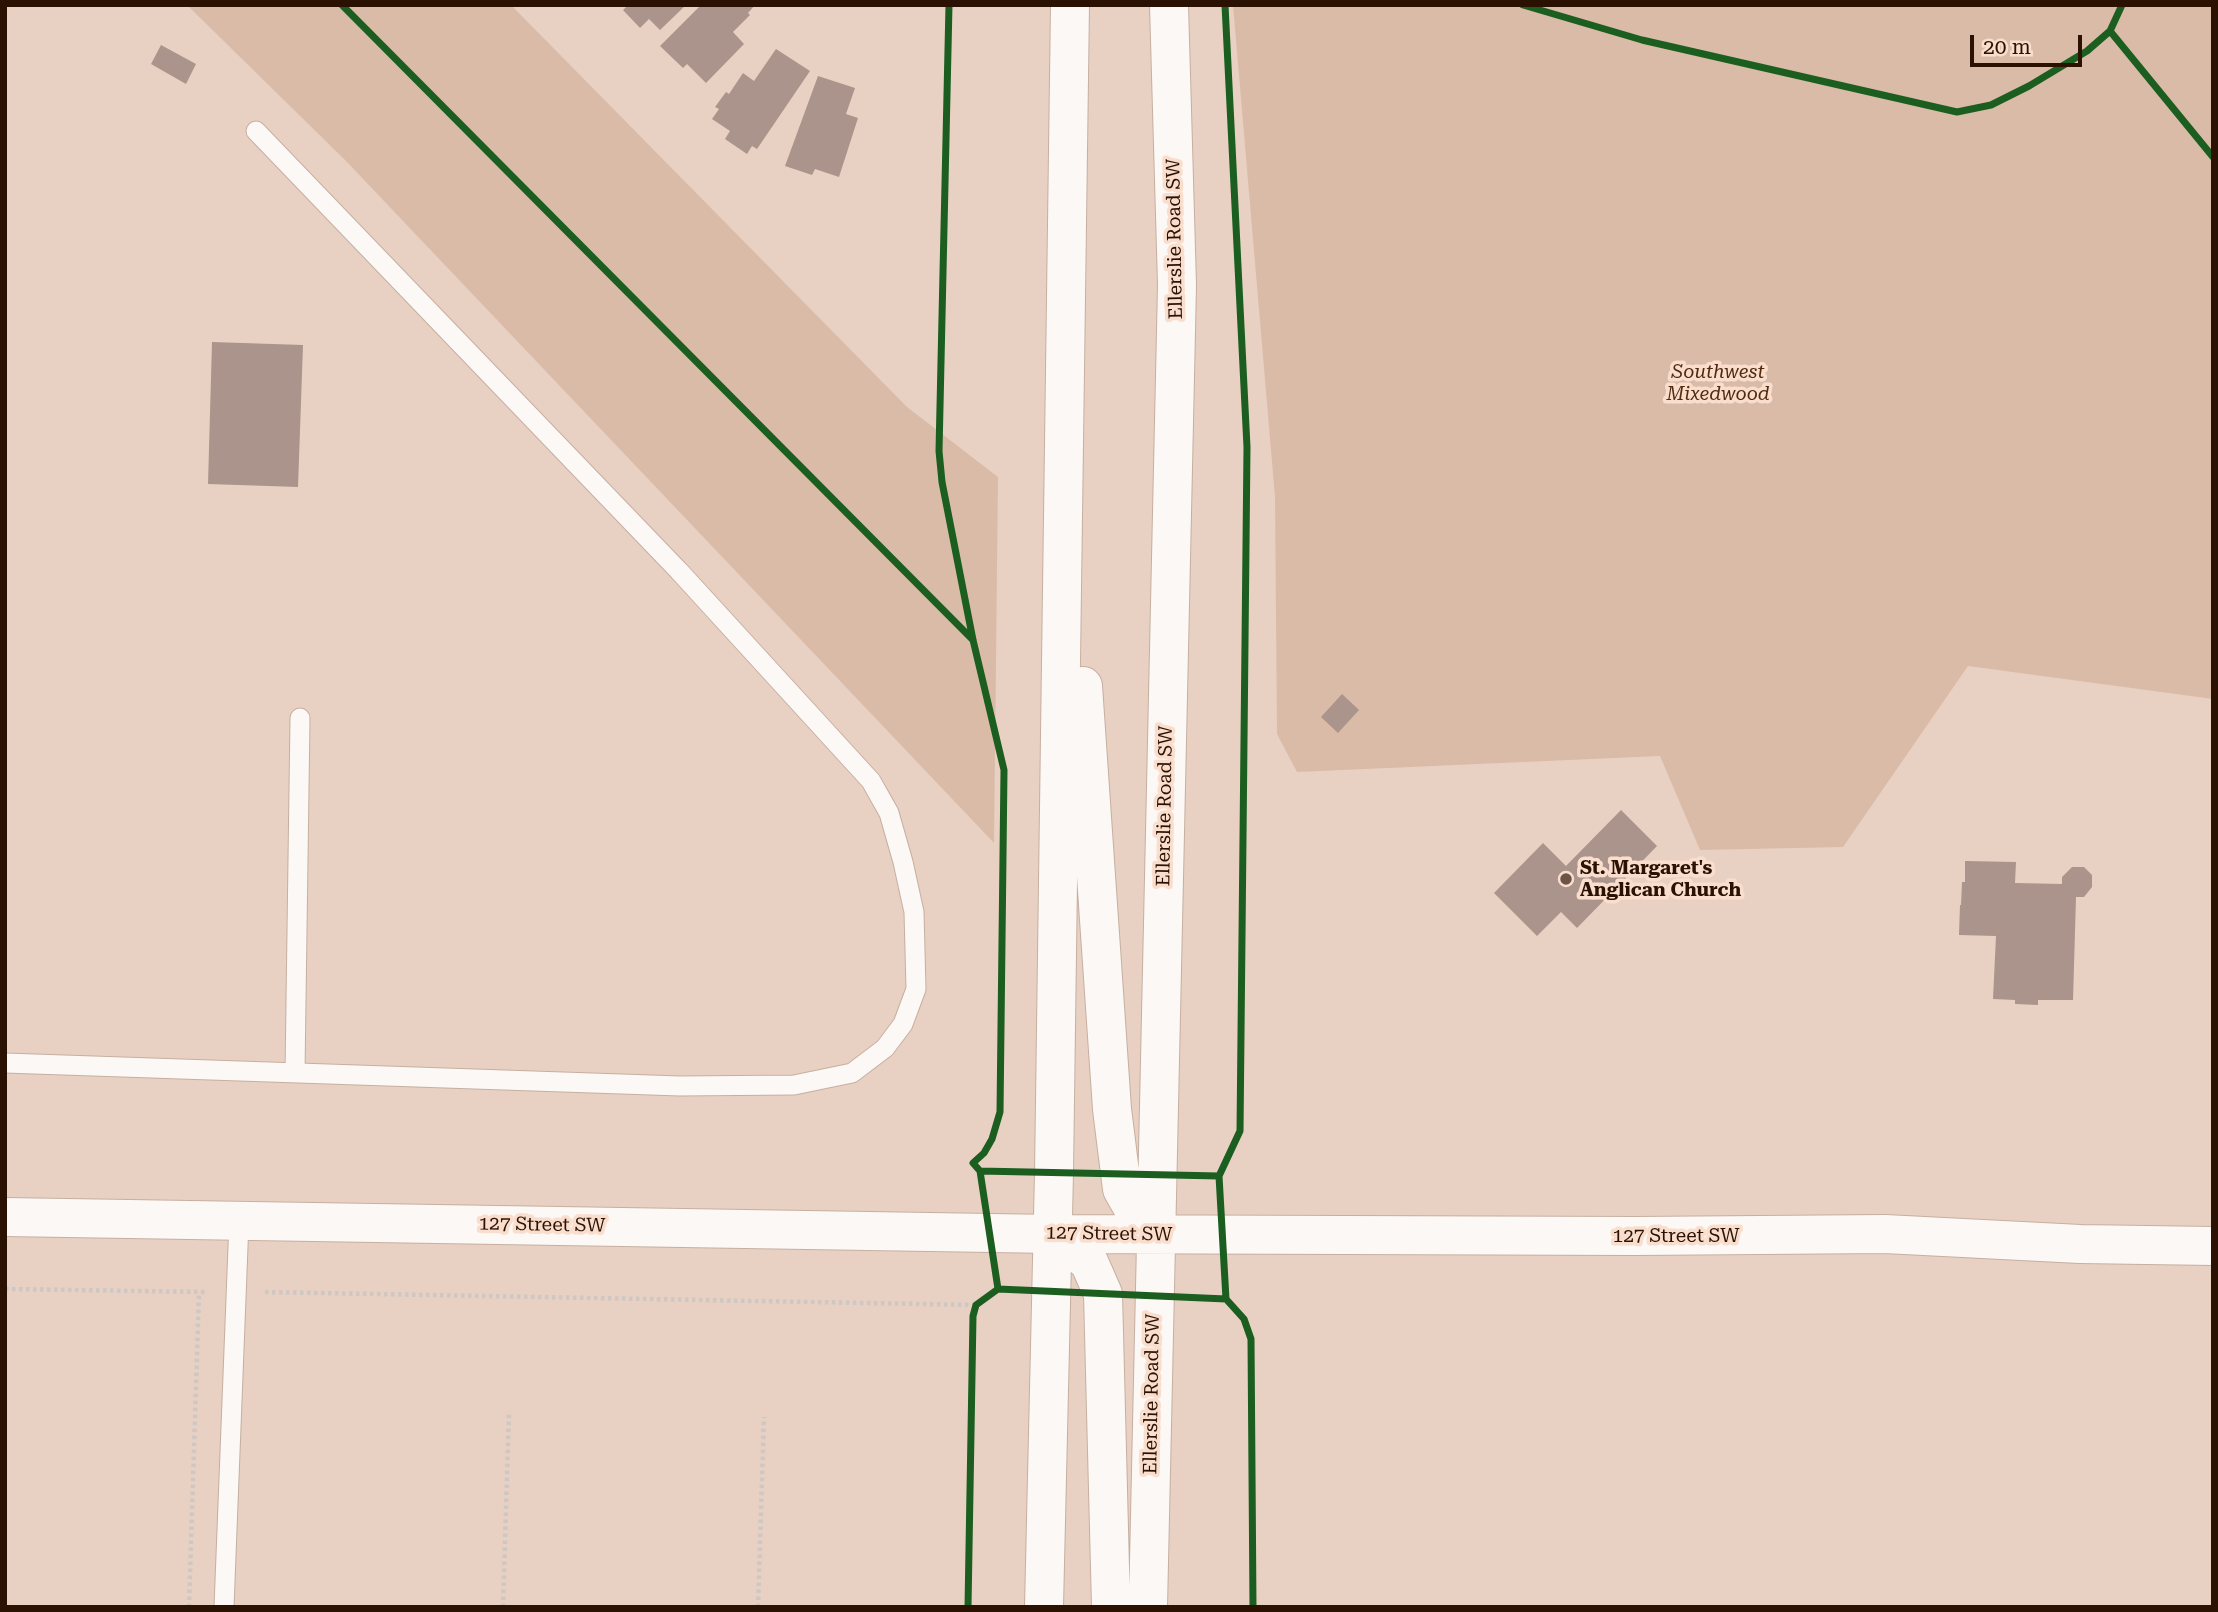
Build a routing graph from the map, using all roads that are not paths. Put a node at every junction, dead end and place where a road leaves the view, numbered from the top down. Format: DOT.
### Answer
graph roads {
  1 [pos="1070,5"];
  2 [pos="1169,5"];
  3 [pos="256,131"];
  4 [pos="1064,410"];
  5 [pos="300,719"];
  6 [pos="5,1063"];
  7 [pos="295,1073"];
  8 [pos="5,1217"];
  9 [pos="239,1221"];
  10 [pos="1053,1234"];
  11 [pos="1155,1235"];
  12 [pos="2213,1246"];
  13 [pos="224,1607"];
  14 [pos="1044,1607"];
  15 [pos="1111,1607"];
  16 [pos="1148,1607"];
  1 -- 4 [label="main road"];
  2 -- 11 [label="main road, Ellerslie Road SW"];
  3 -- 7 [label="lane"];
  4 -- 10 [label="main road"];
  4 -- 11 [label="main road"];
  5 -- 7 [label="lane"];
  6 -- 7 [label="lane"];
  8 -- 9 [label="main road, 127 Street SW"];
  9 -- 10 [label="main road, 127 Street SW"];
  9 -- 13 [label="lane"];
  10 -- 11 [label="main road, 127 Street SW"];
  10 -- 14 [label="main road"];
  10 -- 15 [label="main road"];
  11 -- 12 [label="main road, 127 Street SW"];
  11 -- 16 [label="main road, Ellerslie Road SW"];
}
